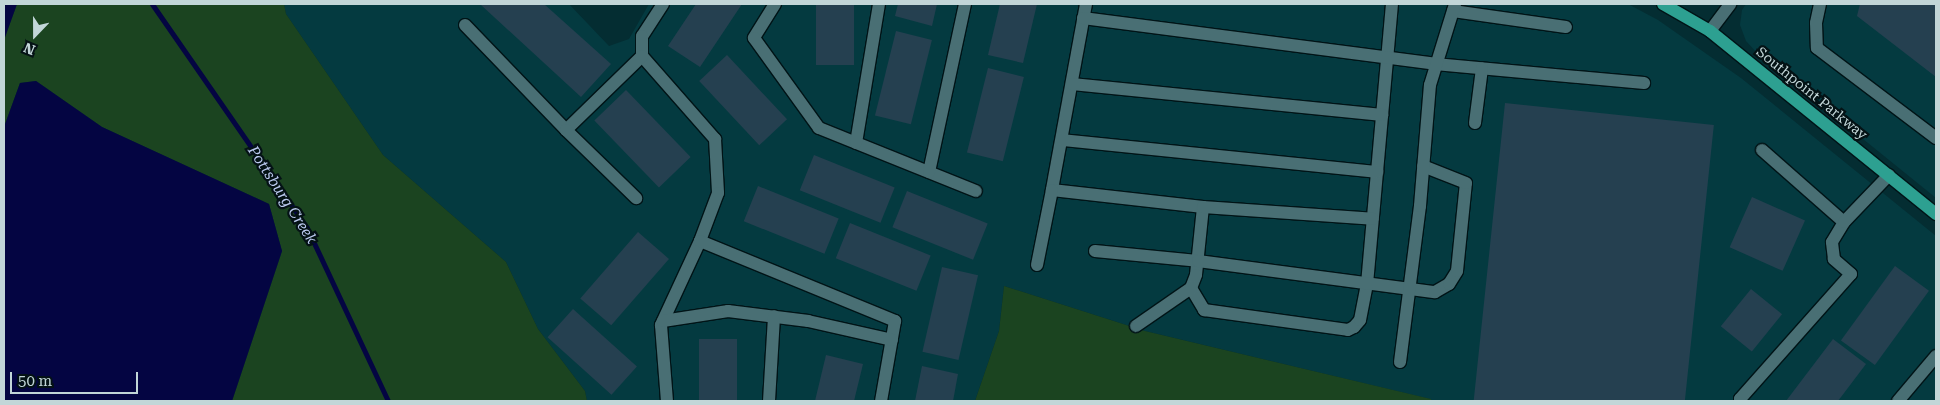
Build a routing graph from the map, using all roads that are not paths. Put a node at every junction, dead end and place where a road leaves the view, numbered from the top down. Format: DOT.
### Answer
graph roads {
  1 [pos="663,4"];
  2 [pos="775,4"];
  3 [pos="879,4"];
  4 [pos="965,4"];
  5 [pos="1086,4"];
  6 [pos="1389,4"];
  7 [pos="1663,4"];
  8 [pos="1730,4"];
  9 [pos="1820,4"];
  10 [pos="1454,7"];
  11 [pos="1083,18"];
  12 [pos="465,25"];
  13 [pos="1566,27"];
  14 [pos="1710,31"];
  15 [pos="642,56"];
  16 [pos="1387,58"];
  17 [pos="1435,64"];
  18 [pos="1482,68"];
  19 [pos="1644,83"];
  20 [pos="1072,84"];
  21 [pos="1382,115"];
  22 [pos="1475,123"];
  23 [pos="566,130"];
  24 [pos="1936,138"];
  25 [pos="1062,140"];
  26 [pos="856,143"];
  27 [pos="1762,150"];
  28 [pos="1424,166"];
  29 [pos="928,172"];
  30 [pos="1377,172"];
  31 [pos="1889,175"];
  32 [pos="1052,190"];
  33 [pos="976,191"];
  34 [pos="636,198"];
  35 [pos="1202,207"];
  36 [pos="1936,214"];
  37 [pos="1373,218"];
  38 [pos="1844,222"];
  39 [pos="700,240"];
  40 [pos="1095,251"];
  41 [pos="1198,261"];
  42 [pos="1037,264"];
  43 [pos="1367,284"];
  44 [pos="1191,288"];
  45 [pos="1410,289"];
  46 [pos="774,316"];
  47 [pos="662,321"];
  48 [pos="1136,326"];
  49 [pos="892,340"];
  50 [pos="1936,356"];
  51 [pos="1400,362"];
  52 [pos="667,401"];
  53 [pos="769,401"];
  54 [pos="882,401"];
  55 [pos="1740,401"];
  56 [pos="1898,401"];
  1 -- 15 [label="street"];
  2 -- 26 [label="street"];
  3 -- 26 [label="street"];
  4 -- 29 [label="street"];
  5 -- 11 [label="street"];
  6 -- 16 [label="street"];
  7 -- 14 [label="main road, Southpoint Parkway"];
  8 -- 14 [label="street"];
  9 -- 24 [label="street"];
  10 -- 13 [label="street"];
  10 -- 17 [label="street"];
  11 -- 16 [label="street"];
  11 -- 20 [label="street"];
  12 -- 23 [label="street"];
  14 -- 31 [label="main road, Southpoint Parkway"];
  15 -- 23 [label="street"];
  15 -- 39 [label="street"];
  16 -- 17 [label="street"];
  16 -- 21 [label="street"];
  17 -- 18 [label="street"];
  17 -- 28 [label="street"];
  18 -- 19 [label="street"];
  18 -- 22 [label="street"];
  20 -- 21 [label="street"];
  20 -- 25 [label="street"];
  21 -- 30 [label="street"];
  23 -- 34 [label="street"];
  25 -- 30 [label="street"];
  25 -- 32 [label="street"];
  26 -- 29 [label="street"];
  27 -- 38 [label="street"];
  28 -- 45 [label="street"];
  28 -- 45 [label="street"];
  29 -- 33 [label="street"];
  30 -- 37 [label="street"];
  31 -- 36 [label="main road, Southpoint Parkway"];
  31 -- 38 [label="street"];
  32 -- 35 [label="street"];
  32 -- 42 [label="street"];
  35 -- 37 [label="street"];
  35 -- 41 [label="street"];
  37 -- 43 [label="street"];
  38 -- 55 [label="street"];
  39 -- 47 [label="street"];
  39 -- 49 [label="street"];
  40 -- 41 [label="street"];
  41 -- 43 [label="street"];
  41 -- 44 [label="street"];
  43 -- 44 [label="street"];
  43 -- 45 [label="street"];
  44 -- 48 [label="street"];
  45 -- 51 [label="street"];
  46 -- 47 [label="street"];
  46 -- 49 [label="street"];
  46 -- 53 [label="street"];
  47 -- 52 [label="street"];
  49 -- 54 [label="street"];
  50 -- 56 [label="street"];
}
